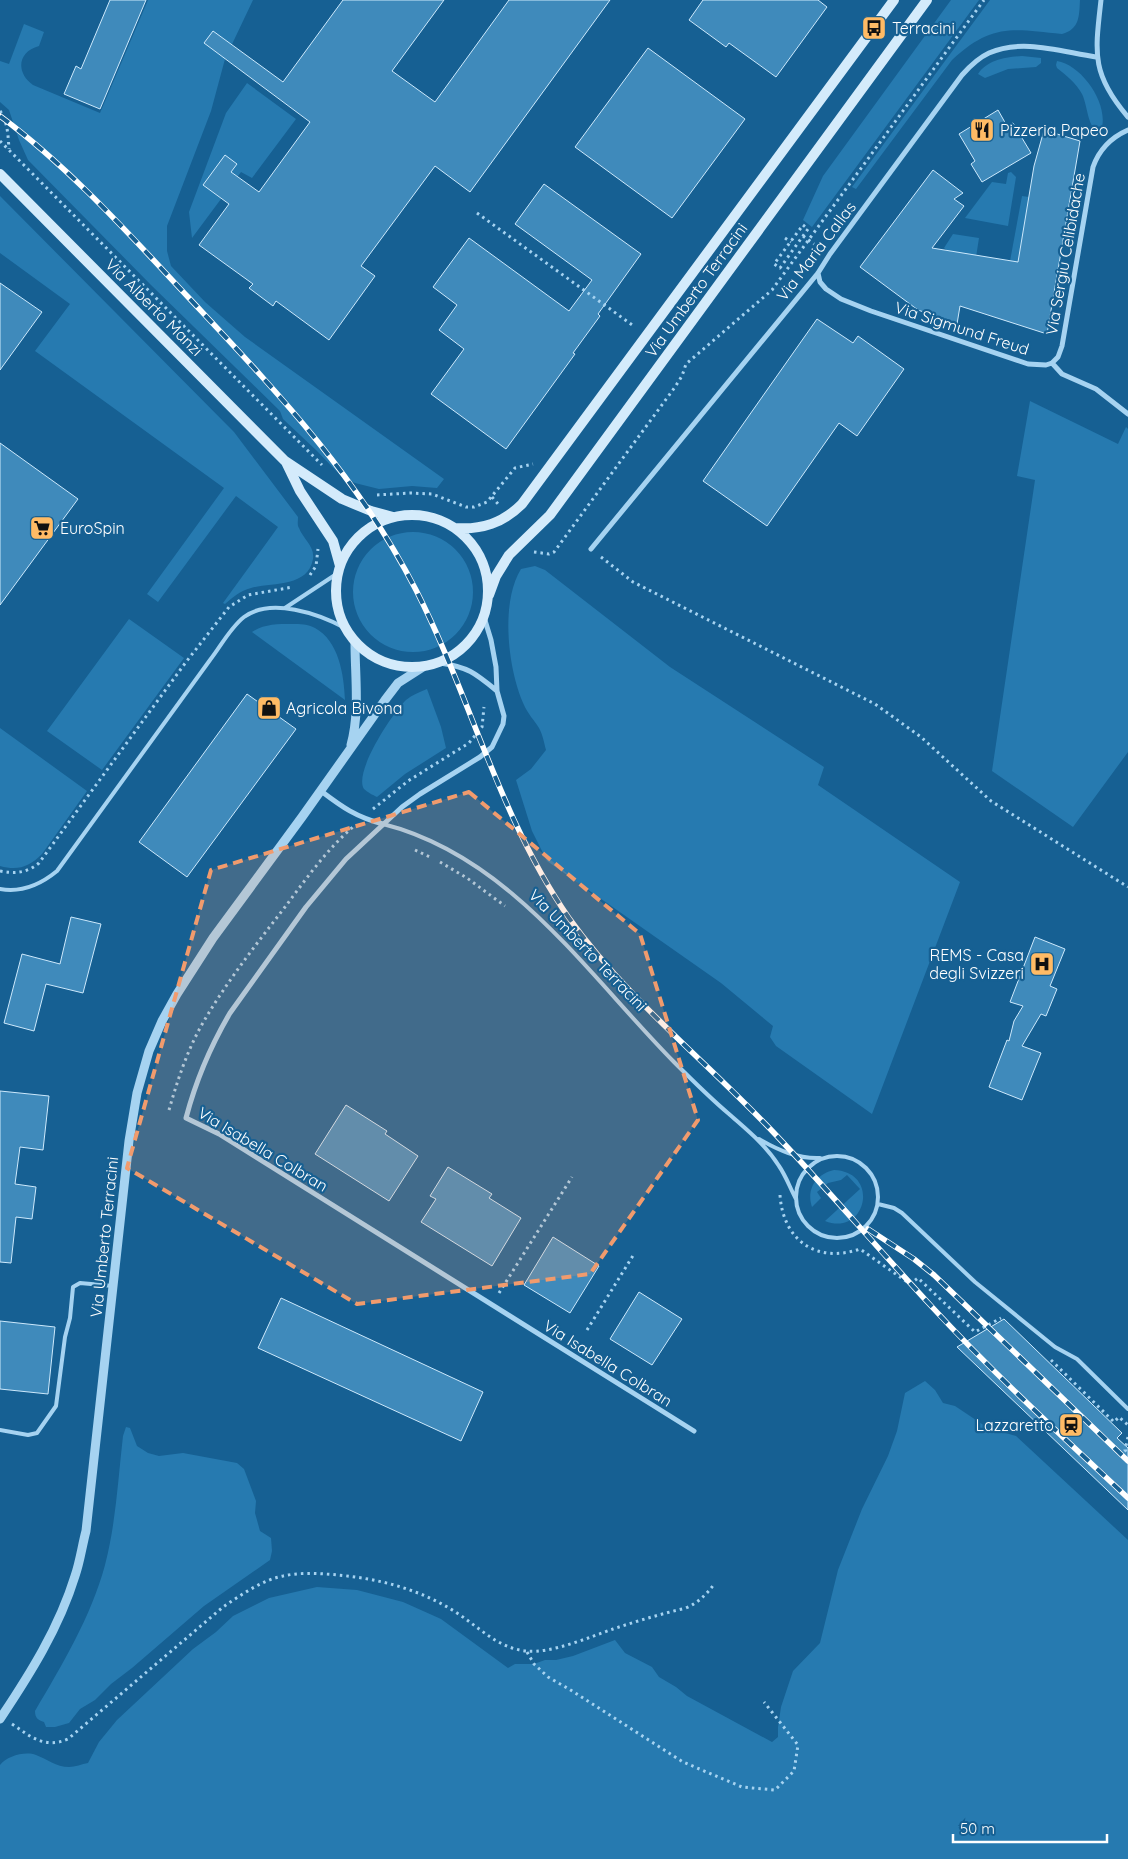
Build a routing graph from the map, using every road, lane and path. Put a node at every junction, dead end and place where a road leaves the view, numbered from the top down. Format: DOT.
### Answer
graph roads {
  1 [pos="894,0"];
  2 [pos="927,0"];
  3 [pos="984,0"];
  4 [pos="1101,0"];
  5 [pos="1096,57"];
  6 [pos="0,111"];
  7 [pos="1128,117"];
  8 [pos="1128,130"];
  9 [pos="0,142"];
  10 [pos="9,150"];
  11 [pos="0,174"];
  12 [pos="477,213"];
  13 [pos="803,236"];
  14 [pos="785,238"];
  15 [pos="809,240"];
  16 [pos="790,242"];
  17 [pos="814,244"];
  18 [pos="818,273"];
  19 [pos="636,328"];
  20 [pos="1052,363"];
  21 [pos="1128,414"];
  22 [pos="285,461"];
  23 [pos="324,467"];
  24 [pos="516,468"];
  25 [pos="374,495"];
  26 [pos="393,518"];
  27 [pos="456,528"];
  28 [pos="316,543"];
  29 [pos="590,549"];
  30 [pos="532,552"];
  31 [pos="339,570"];
  32 [pos="307,579"];
  33 [pos="299,584"];
  34 [pos="488,595"];
  35 [pos="285,608"];
  36 [pos="484,617"];
  37 [pos="345,628"];
  38 [pos="355,643"];
  39 [pos="440,663"];
  40 [pos="423,667"];
  41 [pos="497,690"];
  42 [pos="484,707"];
  43 [pos="349,750"];
  44 [pos="321,791"];
  45 [pos="375,807"];
  46 [pos="383,824"];
  47 [pos="414,850"];
  48 [pos="0,871"];
  49 [pos="1128,887"];
  50 [pos="0,889"];
  51 [pos="510,911"];
  52 [pos="757,1138"];
  53 [pos="823,1158"];
  54 [pos="572,1177"];
  55 [pos="779,1189"];
  56 [pos="796,1199"];
  57 [pos="878,1204"];
  58 [pos="634,1254"];
  59 [pos="113,1286"];
  60 [pos="500,1293"];
  61 [pos="1005,1315"];
  62 [pos="587,1330"];
  63 [pos="1046,1355"];
  64 [pos="1128,1409"];
  65 [pos="1128,1425"];
  66 [pos="0,1430"];
  67 [pos="694,1431"];
  68 [pos="1128,1437"];
  69 [pos="1128,1453"];
  70 [pos="714,1583"];
  71 [pos="527,1652"];
  72 [pos="764,1702"];
  73 [pos="1,1718"];
  1 -- 27 [label="main road, Via Umberto Terracini"];
  2 -- 34 [label="main road, Via Umberto Terracini"];
  3 -- 15 [label="path"];
  4 -- 5 [label="street"];
  5 -- 7 [label="street"];
  5 -- 18 [label="street, Via Maria Callas"];
  6 -- 10 [label="path"];
  8 -- 20 [label="street, Via Sergiu Celibidache"];
  9 -- 10 [label="path"];
  10 -- 23 [label="path"];
  11 -- 22 [label="main road, Via Alberto Manzi"];
  12 -- 19 [label="path"];
  13 -- 15 [label="path"];
  13 -- 16 [label="path"];
  13 -- 16 [label="path"];
  14 -- 16 [label="path"];
  15 -- 17 [label="path"];
  15 -- 30 [label="path"];
  18 -- 20 [label="street, Via Sigmund Freud"];
  18 -- 29 [label="street, Via Maria Callas"];
  20 -- 21 [label="street"];
  22 -- 26 [label="main road, Via Alberto Manzi"];
  22 -- 31 [label="main road, Via Alberto Manzi"];
  24 -- 25 [label="path"];
  26 -- 27 [label="main road"];
  26 -- 31 [label="main road"];
  27 -- 34 [label="main road"];
  28 -- 32 [label="path"];
  29 -- 49 [label="path"];
  31 -- 35 [label="lane"];
  31 -- 37 [label="main road"];
  33 -- 48 [label="path"];
  34 -- 36 [label="main road"];
  35 -- 37 [label="lane"];
  35 -- 50 [label="lane"];
  36 -- 39 [label="main road"];
  36 -- 41 [label="street, Via Isabella Colbran"];
  37 -- 38 [label="main road"];
  38 -- 40 [label="main road"];
  38 -- 43 [label="street, Via Umberto Terracini"];
  39 -- 40 [label="main road"];
  39 -- 41 [label="street"];
  40 -- 43 [label="street, Via Umberto Terracini"];
  41 -- 46 [label="street, Via Isabella Colbran"];
  42 -- 45 [label="path"];
  43 -- 44 [label="street, Via Umberto Terracini"];
  44 -- 46 [label="street, Via Umberto Terracini"];
  44 -- 59 [label="street, Via Umberto Terracini"];
  46 -- 52 [label="lane, Via Umberto Terracini"];
  46 -- 67 [label="street, Via Isabella Colbran"];
  47 -- 51 [label="path"];
  52 -- 53 [label="lane, Via Umberto Terracini"];
  52 -- 56 [label="lane, Via Umberto Terracini"];
  53 -- 56 [label="lane"];
  53 -- 57 [label="lane, Via Umberto Terracini"];
  54 -- 60 [label="path"];
  55 -- 61 [label="path"];
  56 -- 57 [label="lane, Via Umberto Terracini"];
  57 -- 64 [label="lane"];
  58 -- 62 [label="path"];
  59 -- 66 [label="lane"];
  59 -- 73 [label="street, Via Umberto Terracini"];
  63 -- 65 [label="path"];
  68 -- 69 [label="path"];
  70 -- 71 [label="path"];
  71 -- 72 [label="path"];
  71 -- 73 [label="path"];
}
